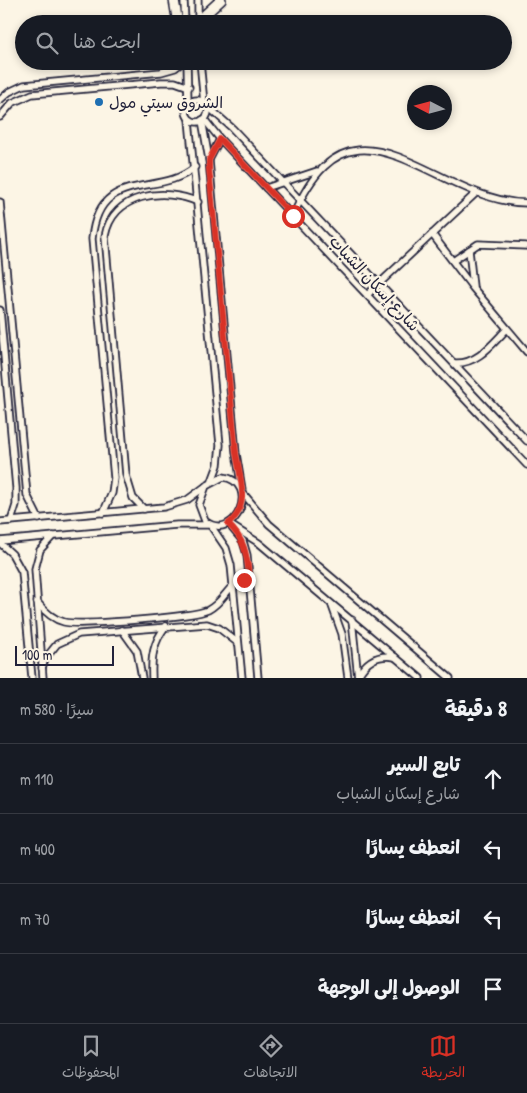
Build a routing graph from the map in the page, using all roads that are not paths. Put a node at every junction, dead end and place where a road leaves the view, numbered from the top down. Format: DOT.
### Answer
graph roads {
  1 [pos="174,0"];
  2 [pos="184,0"];
  3 [pos="198,0"];
  4 [pos="221,0"];
  5 [pos="198,10"];
  6 [pos="184,11"];
  7 [pos="176,15"];
  8 [pos="184,15"];
  9 [pos="198,15"];
  10 [pos="205,15"];
  11 [pos="168,70"];
  12 [pos="186,70"];
  13 [pos="201,70"];
  14 [pos="189,87"];
  15 [pos="0,100"];
  16 [pos="188,104"];
  17 [pos="205,104"];
  18 [pos="0,117"];
  19 [pos="189,120"];
  20 [pos="203,120"];
  21 [pos="220,139"];
  22 [pos="209,160"];
  23 [pos="195,167"];
  24 [pos="317,171"];
  25 [pos="284,183"];
  26 [pos="266,188"];
  27 [pos="475,194"];
  28 [pos="300,200"];
  29 [pos="0,202"];
  30 [pos="198,202"];
  31 [pos="527,203"];
  32 [pos="293,216"];
  33 [pos="432,234"];
  34 [pos="526,246"];
  35 [pos="469,250"];
  36 [pos="453,262"];
  37 [pos="379,283"];
  38 [pos="473,288"];
  39 [pos="367,295"];
  40 [pos="0,310"];
  41 [pos="1,326"];
  42 [pos="507,329"];
  43 [pos="2,351"];
  44 [pos="527,352"];
  45 [pos="454,363"];
  46 [pos="527,441"];
  47 [pos="527,465"];
  48 [pos="212,481"];
  49 [pos="206,486"];
  50 [pos="242,491"];
  51 [pos="144,509"];
  52 [pos="103,513"];
  53 [pos="39,519"];
  54 [pos="11,521"];
  55 [pos="0,522"];
  56 [pos="229,524"];
  57 [pos="210,525"];
  58 [pos="53,536"];
  59 [pos="0,542"];
  60 [pos="35,581"];
  61 [pos="24,582"];
  62 [pos="250,583"];
  63 [pos="233,585"];
  64 [pos="36,602"];
  65 [pos="331,604"];
  66 [pos="192,614"];
  67 [pos="352,620"];
  68 [pos="78,624"];
  69 [pos="193,624"];
  70 [pos="166,626"];
  71 [pos="122,630"];
  72 [pos="79,634"];
  73 [pos="238,643"];
  74 [pos="356,656"];
  75 [pos="346,657"];
  76 [pos="396,658"];
  77 [pos="151,666"];
  78 [pos="141,667"];
  79 [pos="42,668"];
  80 [pos="358,677"];
  81 [pos="32,678"];
  82 [pos="43,678"];
  83 [pos="142,678"];
  84 [pos="152,678"];
  85 [pos="242,678"];
  86 [pos="258,678"];
  87 [pos="348,678"];
  88 [pos="420,678"];
  89 [pos="450,678"];
  1 -- 7 [label="street"];
  2 -- 6 [label="street"];
  3 -- 5 [label="street"];
  4 -- 10 [label="street"];
  5 -- 6 [label="street"];
  5 -- 9 [label="street"];
  6 -- 8 [label="street"];
  11 -- 15 [label="street"];
  12 -- 14 [label="street"];
  13 -- 17 [label="street"];
  14 -- 16 [label="street"];
  14 -- 18 [label="street"];
  16 -- 17 [label="street"];
  16 -- 19 [label="street"];
  17 -- 20 [label="street"];
  17 -- 25 [label="street, شارع إسكان الشباب"];
  19 -- 20 [label="street"];
  19 -- 23 [label="street"];
  20 -- 21 [label="street, شارع إسكان الشباب"];
  20 -- 22 [label="street"];
  21 -- 22 [label="street"];
  21 -- 26 [label="street, شارع إسكان الشباب"];
  22 -- 50 [label="street"];
  23 -- 30 [label="street"];
  23 -- 52 [label="street"];
  24 -- 25 [label="street"];
  24 -- 27 [label="street"];
  24 -- 28 [label="street"];
  25 -- 26 [label="street"];
  25 -- 28 [label="street, شارع إسكان الشباب"];
  26 -- 32 [label="street, شارع إسكان الشباب"];
  27 -- 31 [label="street"];
  27 -- 33 [label="street"];
  28 -- 32 [label="street"];
  28 -- 37 [label="street, شارع إسكان الشباب"];
  29 -- 53 [label="street"];
  30 -- 48 [label="street"];
  30 -- 51 [label="street"];
  32 -- 39 [label="street, شارع إسكان الشباب"];
  33 -- 36 [label="street"];
  33 -- 37 [label="street"];
  34 -- 35 [label="street"];
  35 -- 36 [label="street"];
  35 -- 38 [label="street"];
  36 -- 38 [label="street"];
  37 -- 39 [label="street"];
  37 -- 45 [label="street, شارع إسكان الشباب"];
  38 -- 42 [label="street"];
  39 -- 47 [label="street, شارع إسكان الشباب"];
  40 -- 41 [label="street"];
  41 -- 43 [label="street"];
  42 -- 44 [label="street"];
  42 -- 45 [label="street"];
  43 -- 54 [label="street"];
  45 -- 46 [label="street, شارع إسكان الشباب"];
  48 -- 49 [label="street"];
  48 -- 50 [label="street"];
  49 -- 51 [label="street"];
  49 -- 57 [label="street"];
  50 -- 56 [label="street"];
  50 -- 89 [label="street"];
  51 -- 52 [label="street"];
  52 -- 53 [label="street"];
  53 -- 54 [label="street"];
  54 -- 55 [label="street"];
  56 -- 57 [label="street"];
  56 -- 62 [label="street"];
  56 -- 65 [label="street"];
  57 -- 58 [label="street"];
  57 -- 63 [label="street"];
  58 -- 59 [label="street"];
  58 -- 60 [label="street"];
  59 -- 61 [label="street"];
  60 -- 61 [label="street"];
  60 -- 64 [label="street"];
  61 -- 81 [label="street"];
  62 -- 63 [label="street"];
  62 -- 86 [label="street"];
  63 -- 66 [label="street"];
  63 -- 73 [label="street"];
  64 -- 68 [label="street"];
  64 -- 79 [label="street"];
  65 -- 67 [label="street"];
  65 -- 75 [label="street"];
  66 -- 68 [label="street"];
  66 -- 69 [label="street"];
  67 -- 74 [label="street"];
  67 -- 76 [label="street"];
  68 -- 72 [label="street"];
  69 -- 70 [label="street"];
  69 -- 73 [label="street"];
  70 -- 71 [label="street"];
  70 -- 77 [label="street"];
  71 -- 72 [label="street"];
  71 -- 78 [label="street"];
  72 -- 79 [label="street"];
  73 -- 85 [label="street"];
  74 -- 75 [label="street"];
  74 -- 80 [label="street"];
  75 -- 87 [label="street"];
  76 -- 80 [label="street"];
  76 -- 88 [label="street"];
  77 -- 78 [label="street"];
  77 -- 84 [label="street"];
  78 -- 83 [label="street"];
  79 -- 82 [label="street"];
}
